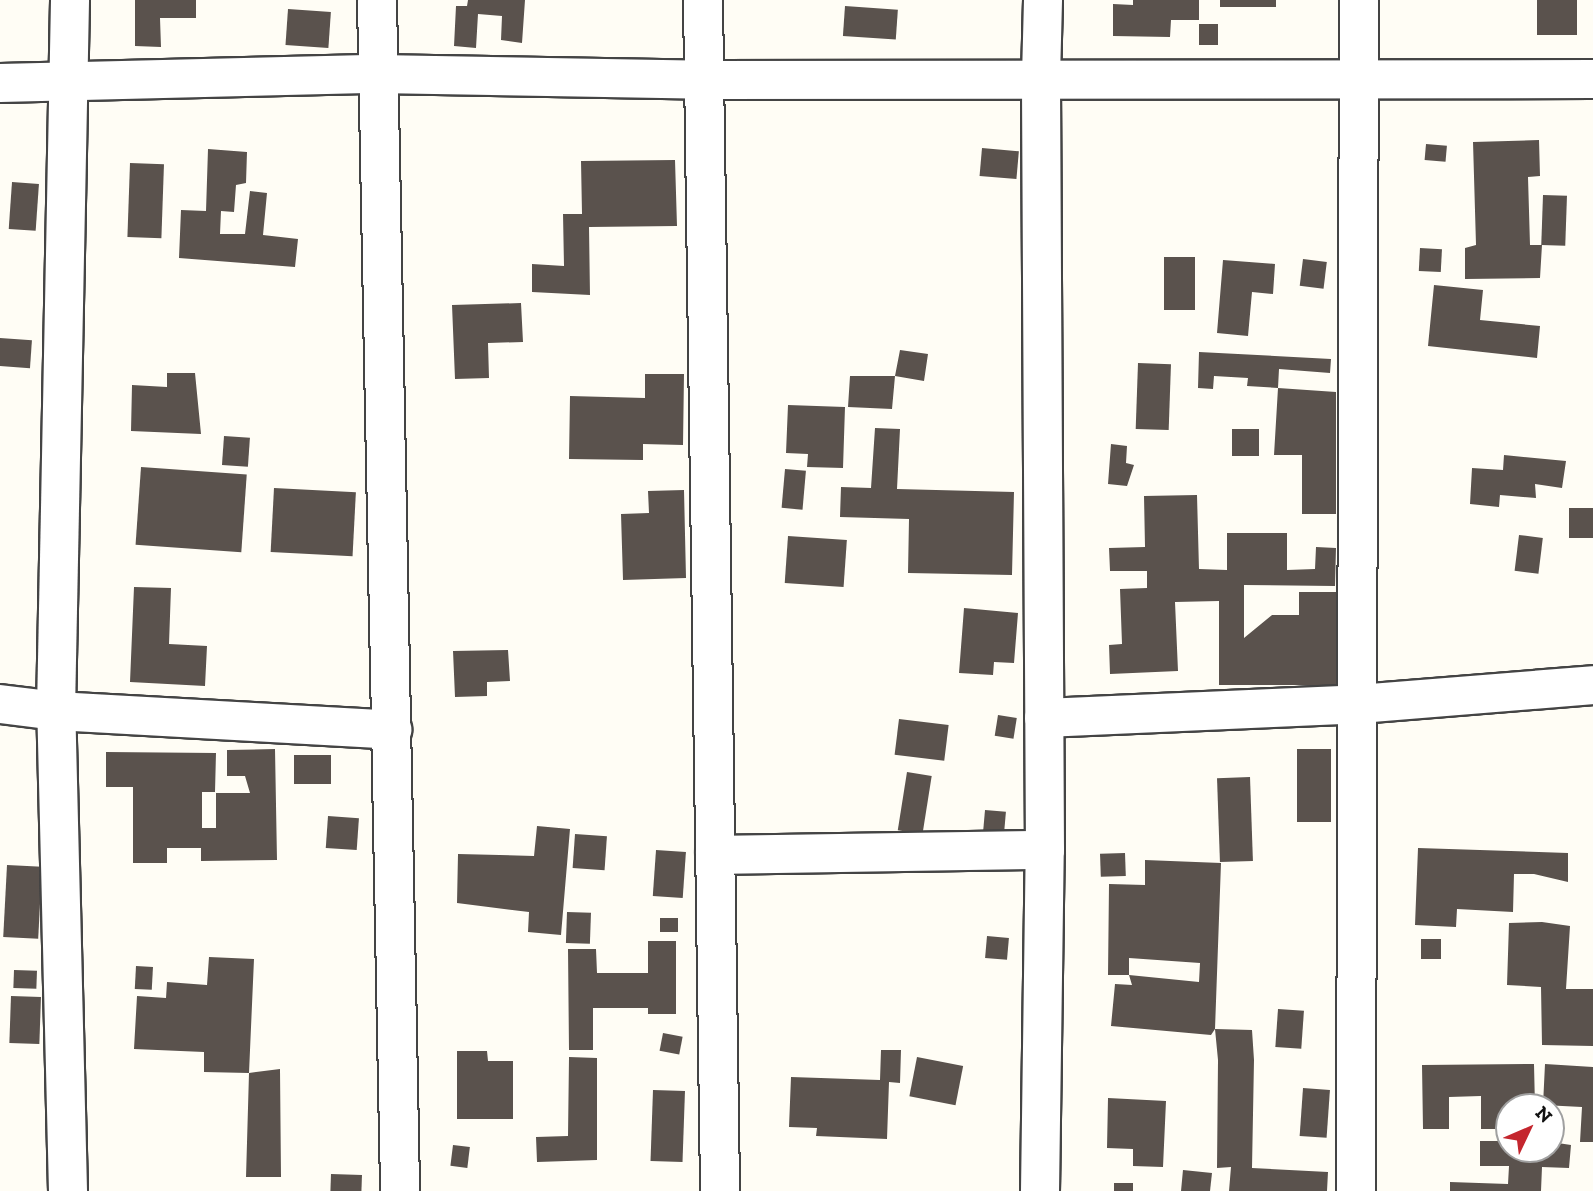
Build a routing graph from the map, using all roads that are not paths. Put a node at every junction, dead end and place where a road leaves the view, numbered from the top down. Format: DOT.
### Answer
graph roads {
  1 [pos="70,0"];
  2 [pos="377,0"];
  3 [pos="703,0"];
  4 [pos="1043,0"];
  5 [pos="1359,0"];
  6 [pos="377,74"];
  7 [pos="1041,78"];
  8 [pos="1359,78"];
  9 [pos="1593,79"];
  10 [pos="705,80"];
  11 [pos="71,82"];
  12 [pos="0,83"];
  13 [pos="1593,685"];
  14 [pos="0,704"];
  15 [pos="1359,704"];
  16 [pos="56,711"];
  17 [pos="1044,718"];
  18 [pos="392,730"];
  19 [pos="1045,850"];
  20 [pos="715,855"];
  21 [pos="68,1191"];
  22 [pos="400,1191"];
  23 [pos="720,1191"];
  24 [pos="1040,1191"];
  25 [pos="1356,1191"];
  1 -- 11 [label="street"];
  2 -- 6 [label="street"];
  3 -- 10 [label="street"];
  4 -- 7 [label="street"];
  5 -- 8 [label="street"];
  6 -- 10 [label="street"];
  6 -- 11 [label="street"];
  6 -- 18 [label="street"];
  7 -- 8 [label="street"];
  7 -- 10 [label="street"];
  7 -- 17 [label="street"];
  8 -- 9 [label="street"];
  8 -- 15 [label="street"];
  10 -- 20 [label="street"];
  11 -- 12 [label="street"];
  11 -- 16 [label="street"];
  13 -- 15 [label="street"];
  14 -- 16 [label="street"];
  15 -- 17 [label="street"];
  15 -- 25 [label="street"];
  16 -- 18 [label="street"];
  16 -- 21 [label="street"];
  17 -- 19 [label="street"];
  18 -- 22 [label="street"];
  19 -- 20 [label="street"];
  19 -- 24 [label="street"];
  20 -- 23 [label="street"];
}
